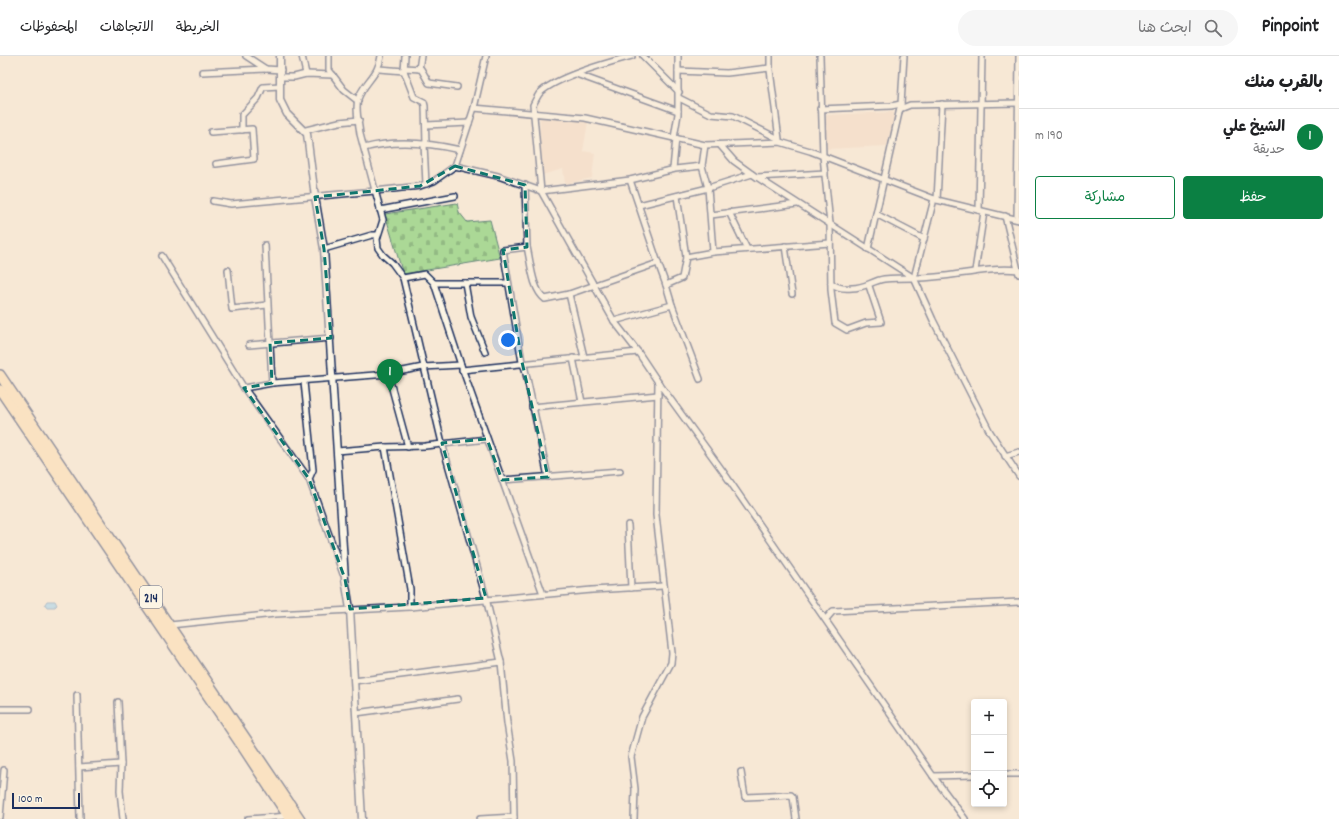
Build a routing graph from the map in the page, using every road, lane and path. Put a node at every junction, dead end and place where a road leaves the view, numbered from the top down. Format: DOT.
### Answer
graph roads {
  1 [pos="246,56"];
  2 [pos="280,56"];
  3 [pos="302,56"];
  4 [pos="328,56"];
  5 [pos="381,56"];
  6 [pos="405,56"];
  7 [pos="420,56"];
  8 [pos="486,56"];
  9 [pos="632,56"];
  10 [pos="643,56"];
  11 [pos="678,56"];
  12 [pos="770,56"];
  13 [pos="820,56"];
  14 [pos="904,56"];
  15 [pos="982,56"];
  16 [pos="1019,56"];
  17 [pos="770,68"];
  18 [pos="266,69"];
  19 [pos="379,69"];
  20 [pos="419,69"];
  21 [pos="281,70"];
  22 [pos="404,70"];
  23 [pos="678,71"];
  24 [pos="202,72"];
  25 [pos="306,74"];
  26 [pos="576,74"];
  27 [pos="332,75"];
  28 [pos="280,78"];
  29 [pos="280,86"];
  30 [pos="457,87"];
  31 [pos="679,95"];
  32 [pos="358,101"];
  33 [pos="1019,103"];
  34 [pos="942,104"];
  35 [pos="981,104"];
  36 [pos="901,106"];
  37 [pos="474,108"];
  38 [pos="820,109"];
  39 [pos="678,111"];
  40 [pos="534,112"];
  41 [pos="359,120"];
  42 [pos="468,123"];
  43 [pos="426,125"];
  44 [pos="242,130"];
  45 [pos="306,130"];
  46 [pos="211,132"];
  47 [pos="675,138"];
  48 [pos="780,140"];
  49 [pos="425,144"];
  50 [pos="705,145"];
  51 [pos="720,145"];
  52 [pos="364,148"];
  53 [pos="460,150"];
  54 [pos="823,156"];
  55 [pos="216,164"];
  56 [pos="455,166"];
  57 [pos="702,166"];
  58 [pos="673,169"];
  59 [pos="824,173"];
  60 [pos="752,174"];
  61 [pos="757,177"];
  62 [pos="630,180"];
  63 [pos="884,180"];
  64 [pos="426,184"];
  65 [pos="525,185"];
  66 [pos="708,188"];
  67 [pos="375,191"];
  68 [pos="541,191"];
  69 [pos="455,196"];
  70 [pos="677,196"];
  71 [pos="315,197"];
  72 [pos="935,200"];
  73 [pos="213,201"];
  74 [pos="797,204"];
  75 [pos="639,205"];
  76 [pos="380,210"];
  77 [pos="982,211"];
  78 [pos="730,212"];
  79 [pos="876,214"];
  80 [pos="710,215"];
  81 [pos="1005,216"];
  82 [pos="1018,219"];
  83 [pos="830,224"];
  84 [pos="378,235"];
  85 [pos="924,239"];
  86 [pos="830,242"];
  87 [pos="265,245"];
  88 [pos="784,246"];
  89 [pos="528,247"];
  90 [pos="324,249"];
  91 [pos="748,249"];
  92 [pos="868,249"];
  93 [pos="713,252"];
  94 [pos="162,256"];
  95 [pos="686,257"];
  96 [pos="658,263"];
  97 [pos="228,270"];
  98 [pos="975,271"];
  99 [pos="1018,271"];
  100 [pos="403,278"];
  101 [pos="914,278"];
  102 [pos="434,282"];
  103 [pos="465,283"];
  104 [pos="508,283"];
  105 [pos="831,283"];
  106 [pos="593,285"];
  107 [pos="666,285"];
  108 [pos="869,286"];
  109 [pos="570,294"];
  110 [pos="792,294"];
  111 [pos="267,305"];
  112 [pos="672,305"];
  113 [pos="614,321"];
  114 [pos="331,338"];
  115 [pos="270,343"];
  116 [pos="249,345"];
  117 [pos="486,352"];
  118 [pos="638,352"];
  119 [pos="584,357"];
  120 [pos="573,358"];
  121 [pos="522,362"];
  122 [pos="423,367"];
  123 [pos="462,367"];
  124 [pos="388,374"];
  125 [pos="0,375"];
  126 [pos="333,378"];
  127 [pos="700,379"];
  128 [pos="304,382"];
  129 [pos="658,382"];
  130 [pos="272,384"];
  131 [pos="244,388"];
  132 [pos="0,390"];
  133 [pos="658,395"];
  134 [pos="582,402"];
  135 [pos="532,407"];
  136 [pos="487,439"];
  137 [pos="442,443"];
  138 [pos="385,446"];
  139 [pos="408,447"];
  140 [pos="337,451"];
  141 [pos="1019,452"];
  142 [pos="1005,456"];
  143 [pos="620,471"];
  144 [pos="1019,476"];
  145 [pos="548,477"];
  146 [pos="309,479"];
  147 [pos="502,480"];
  148 [pos="628,525"];
  149 [pos="345,579"];
  150 [pos="663,586"];
  151 [pos="630,588"];
  152 [pos="543,594"];
  153 [pos="486,598"];
  154 [pos="1019,602"];
  155 [pos="410,607"];
  156 [pos="350,609"];
  157 [pos="826,619"];
  158 [pos="170,625"];
  159 [pos="502,662"];
  160 [pos="354,681"];
  161 [pos="77,695"];
  162 [pos="458,699"];
  163 [pos="118,702"];
  164 [pos="30,709"];
  165 [pos="0,710"];
  166 [pos="356,713"];
  167 [pos="122,764"];
  168 [pos="79,767"];
  169 [pos="4,770"];
  170 [pos="741,772"];
  171 [pos="1007,774"];
  172 [pos="1019,774"];
  173 [pos="971,775"];
  174 [pos="933,776"];
  175 [pos="0,817"];
  176 [pos="289,818"];
  177 [pos="514,818"];
  178 [pos="80,819"];
  179 [pos="122,819"];
  180 [pos="248,819"];
  181 [pos="300,819"];
  182 [pos="362,819"];
  183 [pos="480,819"];
  184 [pos="634,819"];
  185 [pos="796,819"];
  186 [pos="965,819"];
  1 -- 18 [label="street"];
  2 -- 21 [label="street"];
  3 -- 25 [label="street"];
  4 -- 27 [label="street"];
  5 -- 19 [label="street"];
  6 -- 22 [label="street"];
  7 -- 20 [label="street"];
  8 -- 37 [label="street"];
  9 -- 26 [label="street"];
  10 -- 31 [label="street"];
  11 -- 23 [label="street"];
  12 -- 17 [label="street"];
  13 -- 38 [label="street"];
  14 -- 36 [label="street"];
  15 -- 35 [label="street"];
  16 -- 33 [label="street"];
  17 -- 23 [label="street"];
  17 -- 48 [label="street"];
  18 -- 21 [label="street"];
  18 -- 24 [label="street"];
  19 -- 22 [label="street"];
  19 -- 32 [label="street"];
  20 -- 22 [label="street"];
  20 -- 30 [label="street"];
  21 -- 28 [label="street"];
  22 -- 43 [label="street"];
  23 -- 31 [label="street"];
  25 -- 27 [label="street"];
  25 -- 28 [label="street"];
  26 -- 39 [label="street"];
  26 -- 40 [label="street"];
  27 -- 32 [label="street"];
  28 -- 29 [label="street"];
  29 -- 44 [label="street"];
  29 -- 45 [label="street"];
  31 -- 39 [label="street"];
  31 -- 48 [label="street"];
  32 -- 41 [label="street"];
  33 -- 35 [label="street"];
  33 -- 82 [label="street"];
  34 -- 35 [label="street"];
  34 -- 36 [label="street"];
  34 -- 72 [label="street"];
  35 -- 77 [label="street"];
  36 -- 38 [label="street"];
  36 -- 63 [label="street"];
  37 -- 40 [label="street"];
  37 -- 42 [label="street"];
  38 -- 54 [label="street"];
  39 -- 47 [label="street"];
  40 -- 47 [label="street"];
  40 -- 68 [label="street"];
  41 -- 45 [label="street"];
  41 -- 52 [label="street"];
  42 -- 43 [label="street"];
  42 -- 53 [label="street"];
  43 -- 49 [label="street"];
  44 -- 46 [label="street"];
  44 -- 55 [label="street"];
  45 -- 71 [label="street"];
  47 -- 50 [label="street"];
  47 -- 58 [label="street"];
  48 -- 51 [label="street"];
  48 -- 54 [label="street"];
  49 -- 52 [label="street"];
  49 -- 53 [label="street"];
  49 -- 64 [label="street"];
  50 -- 51 [label="street"];
  50 -- 57 [label="street"];
  51 -- 60 [label="street"];
  52 -- 67 [label="street"];
  53 -- 56 [label="street"];
  54 -- 59 [label="street"];
  54 -- 63 [label="street"];
  56 -- 64 [label="street"];
  56 -- 65 [label="street"];
  57 -- 58 [label="street"];
  57 -- 66 [label="street"];
  58 -- 62 [label="street"];
  59 -- 61 [label="street"];
  59 -- 83 [label="street"];
  60 -- 61 [label="street"];
  60 -- 66 [label="street"];
  61 -- 74 [label="street"];
  62 -- 68 [label="street"];
  62 -- 75 [label="street"];
  63 -- 72 [label="street"];
  63 -- 79 [label="street"];
  64 -- 67 [label="street"];
  65 -- 68 [label="street"];
  65 -- 89 [label="street"];
  66 -- 70 [label="street"];
  66 -- 80 [label="street"];
  67 -- 71 [label="street"];
  67 -- 76 [label="street"];
  68 -- 106 [label="street"];
  69 -- 76 [label="street"];
  70 -- 75 [label="street"];
  70 -- 95 [label="street"];
  71 -- 73 [label="street"];
  71 -- 90 [label="street"];
  72 -- 77 [label="street"];
  72 -- 85 [label="street"];
  74 -- 78 [label="street"];
  74 -- 83 [label="street"];
  75 -- 96 [label="street"];
  76 -- 84 [label="street"];
  77 -- 81 [label="street"];
  77 -- 98 [label="street"];
  78 -- 80 [label="street"];
  78 -- 91 [label="street"];
  79 -- 85 [label="street"];
  79 -- 92 [label="street"];
  80 -- 93 [label="street"];
  81 -- 82 [label="street"];
  81 -- 99 [label="street"];
  83 -- 86 [label="street"];
  83 -- 92 [label="street"];
  84 -- 90 [label="street"];
  84 -- 100 [label="street"];
  85 -- 101 [label="street"];
  86 -- 88 [label="street"];
  86 -- 105 [label="street"];
  87 -- 111 [label="street"];
  88 -- 91 [label="street"];
  88 -- 110 [label="street"];
  89 -- 104 [label="street"];
  89 -- 109 [label="street"];
  90 -- 114 [label="street"];
  91 -- 93 [label="street"];
  92 -- 101 [label="street"];
  93 -- 95 [label="street"];
  94 -- 131 [label="street"];
  95 -- 107 [label="street"];
  96 -- 106 [label="street"];
  96 -- 107 [label="street"];
  97 -- 111 [label="street"];
  98 -- 99 [label="street"];
  98 -- 101 [label="street"];
  100 -- 102 [label="street"];
  100 -- 122 [label="street"];
  101 -- 108 [label="street"];
  101 -- 142 [label="street"];
  102 -- 103 [label="street"];
  102 -- 123 [label="street"];
  103 -- 104 [label="street"];
  103 -- 117 [label="street"];
  104 -- 121 [label="street"];
  105 -- 108 [label="street"];
  105 -- 108 [label="street"];
  106 -- 109 [label="street"];
  106 -- 113 [label="street"];
  107 -- 112 [label="street"];
  109 -- 119 [label="street"];
  111 -- 115 [label="street"];
  112 -- 113 [label="street"];
  112 -- 127 [label="street"];
  113 -- 118 [label="street"];
  114 -- 115 [label="street"];
  114 -- 126 [label="street"];
  115 -- 116 [label="street"];
  115 -- 130 [label="street"];
  118 -- 119 [label="street"];
  118 -- 129 [label="street"];
  119 -- 120 [label="street"];
  120 -- 121 [label="street"];
  120 -- 134 [label="street"];
  121 -- 123 [label="street"];
  121 -- 135 [label="street"];
  122 -- 123 [label="street"];
  122 -- 124 [label="street"];
  122 -- 137 [label="street"];
  123 -- 136 [label="street"];
  124 -- 126 [label="street"];
  124 -- 139 [label="street"];
  125 -- 158 [label="highway, 214"];
  126 -- 128 [label="street"];
  126 -- 140 [label="street"];
  128 -- 130 [label="street"];
  128 -- 146 [label="street"];
  129 -- 133 [label="street"];
  129 -- 157 [label="street"];
  130 -- 131 [label="street"];
  131 -- 146 [label="street"];
  132 -- 176 [label="highway, 214"];
  133 -- 134 [label="street"];
  133 -- 150 [label="street"];
  134 -- 135 [label="street"];
  135 -- 145 [label="street"];
  136 -- 137 [label="street"];
  136 -- 147 [label="street"];
  137 -- 139 [label="street"];
  137 -- 153 [label="street"];
  138 -- 139 [label="street"];
  138 -- 140 [label="street"];
  138 -- 155 [label="street"];
  140 -- 149 [label="street"];
  141 -- 142 [label="street"];
  142 -- 144 [label="street"];
  143 -- 145 [label="street"];
  145 -- 147 [label="street"];
  146 -- 149 [label="street"];
  147 -- 152 [label="street"];
  148 -- 151 [label="street"];
  149 -- 156 [label="street"];
  150 -- 151 [label="street"];
  150 -- 184 [label="street"];
  151 -- 152 [label="street"];
  152 -- 153 [label="street"];
  153 -- 155 [label="street"];
  153 -- 159 [label="street"];
  154 -- 157 [label="street"];
  155 -- 156 [label="street"];
  156 -- 158 [label="street"];
  156 -- 160 [label="street"];
  157 -- 174 [label="street"];
  158 -- 181 [label="highway, 214"];
  159 -- 160 [label="street"];
  159 -- 177 [label="street"];
  160 -- 166 [label="street"];
  161 -- 168 [label="street"];
  162 -- 166 [label="street"];
  163 -- 167 [label="street"];
  164 -- 165 [label="street"];
  166 -- 182 [label="street"];
  167 -- 168 [label="street"];
  167 -- 179 [label="street"];
  168 -- 178 [label="street"];
  169 -- 175 [label="street"];
  170 -- 185 [label="street"];
  171 -- 172 [label="street"];
  173 -- 174 [label="street"];
  174 -- 186 [label="street"];
  176 -- 180 [label="street"];
  177 -- 183 [label="street"];
}
